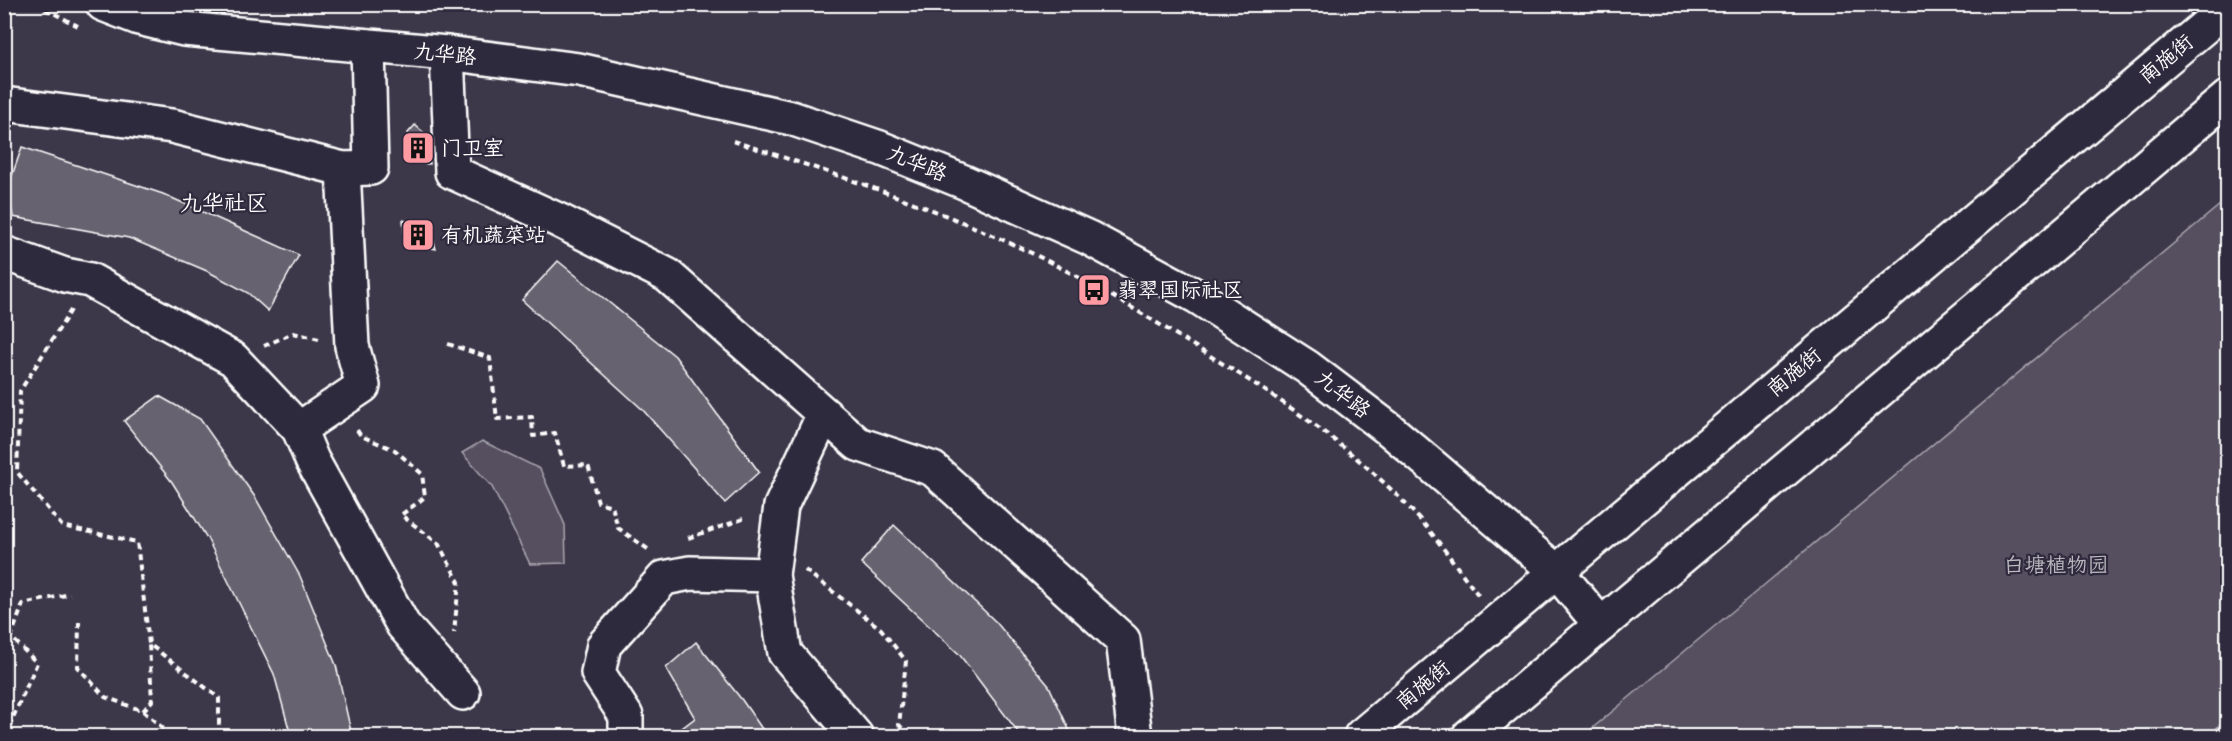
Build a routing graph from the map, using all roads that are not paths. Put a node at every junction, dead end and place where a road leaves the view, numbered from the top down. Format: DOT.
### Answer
graph roads {
  1 [pos="2228,7"];
  2 [pos="95,17"];
  3 [pos="368,46"];
  4 [pos="447,53"];
  5 [pos="2228,97"];
  6 [pos="4,104"];
  7 [pos="343,169"];
  8 [pos="4,253"];
  9 [pos="824,414"];
  10 [pos="299,429"];
  11 [pos="774,562"];
  12 [pos="1557,572"];
  13 [pos="1601,625"];
  14 [pos="463,693"];
  15 [pos="626,736"];
  16 [pos="856,736"];
  17 [pos="1136,736"];
  18 [pos="1361,736"];
  19 [pos="1469,736"];
  1 -- 12 [label="street, 南施街"];
  2 -- 3 [label="street, 九华路"];
  3 -- 4 [label="street, 九华路"];
  3 -- 7 [label="street"];
  4 -- 9 [label="street"];
  4 -- 12 [label="street, 九华路"];
  5 -- 13 [label="street"];
  6 -- 7 [label="street"];
  7 -- 10 [label="street"];
  8 -- 10 [label="street"];
  9 -- 11 [label="street"];
  9 -- 17 [label="street"];
  10 -- 14 [label="street"];
  11 -- 15 [label="street"];
  11 -- 16 [label="street"];
  12 -- 13 [label="street, 九华路"];
  12 -- 18 [label="street, 南施街"];
  13 -- 19 [label="street"];
}
